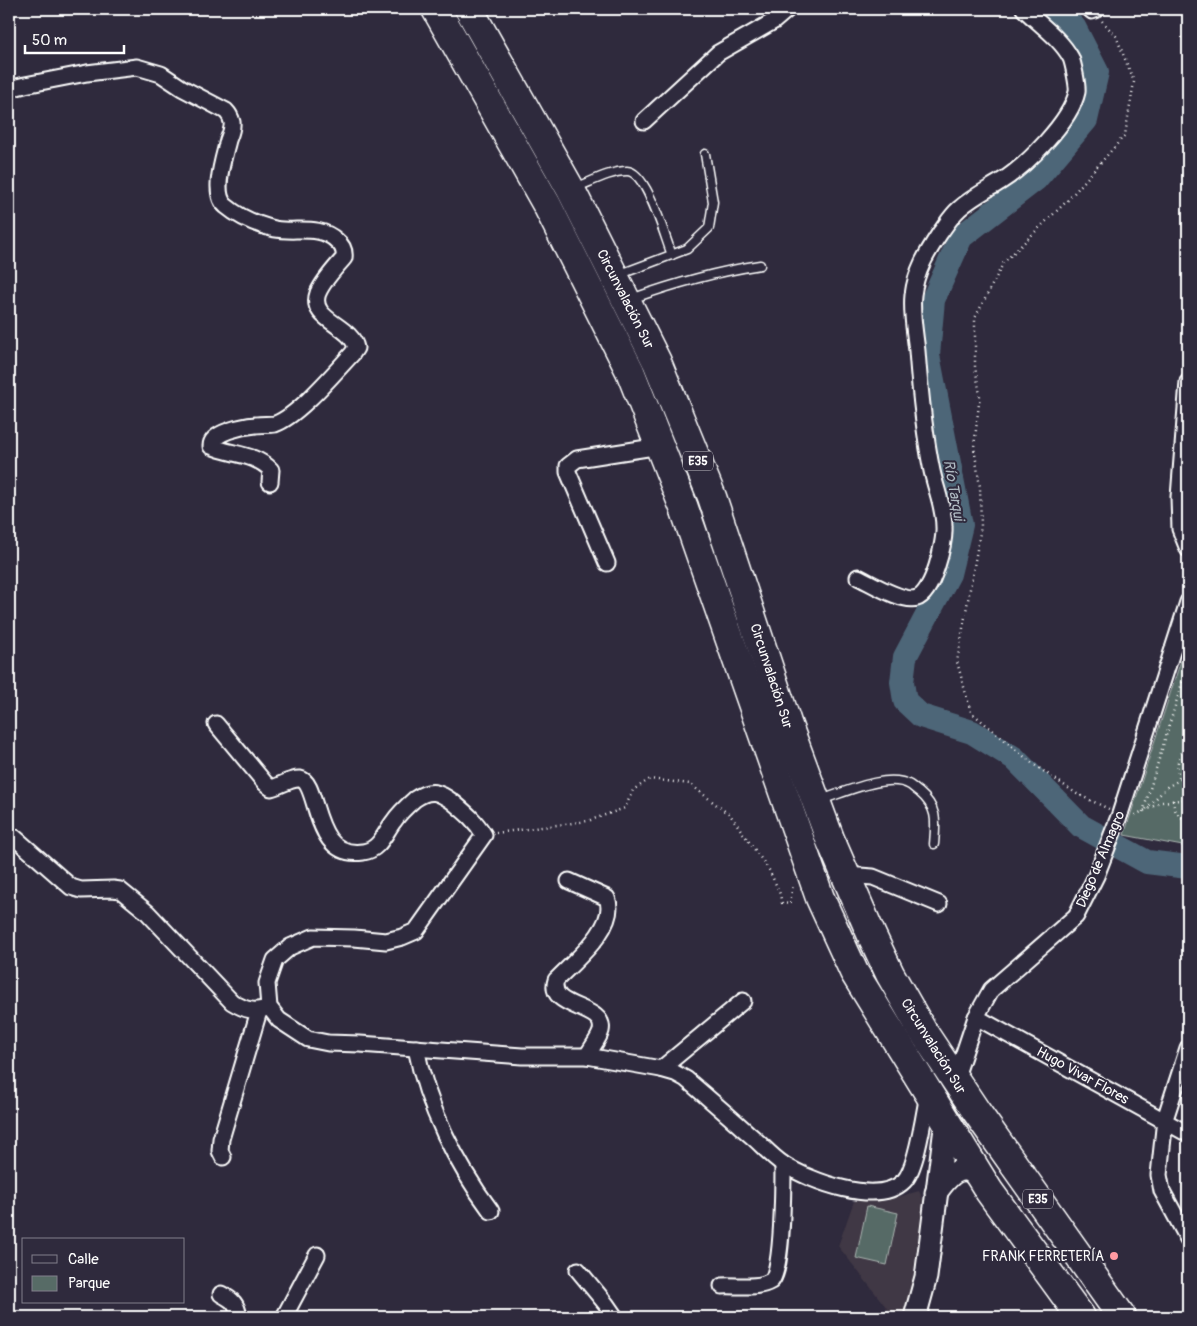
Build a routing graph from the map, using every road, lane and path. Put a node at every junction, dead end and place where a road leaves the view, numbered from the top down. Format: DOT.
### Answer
graph roads {
  1 [pos="436,9"];
  2 [pos="788,9"];
  3 [pos="1024,9"];
  4 [pos="1093,9"];
  5 [pos="474,12"];
  6 [pos="9,89"];
  7 [pos="644,122"];
  8 [pos="704,154"];
  9 [pos="571,190"];
  10 [pos="672,255"];
  11 [pos="760,265"];
  12 [pos="614,276"];
  13 [pos="627,301"];
  14 [pos="1188,382"];
  15 [pos="660,446"];
  16 [pos="270,482"];
  17 [pos="1188,549"];
  18 [pos="607,563"];
  19 [pos="858,576"];
  20 [pos="1187,608"];
  21 [pos="1188,662"];
  22 [pos="216,724"];
  23 [pos="1188,739"];
  24 [pos="1188,775"];
  25 [pos="1180,780"];
  26 [pos="1188,780"];
  27 [pos="1188,799"];
  28 [pos="1173,800"];
  29 [pos="816,801"];
  30 [pos="1143,812"];
  31 [pos="1120,814"];
  32 [pos="1188,820"];
  33 [pos="484,835"];
  34 [pos="9,836"];
  35 [pos="934,844"];
  36 [pos="846,875"];
  37 [pos="569,881"];
  38 [pos="793,882"];
  39 [pos="939,904"];
  40 [pos="743,1001"];
  41 [pos="264,1009"];
  42 [pos="976,1017"];
  43 [pos="416,1048"];
  44 [pos="1188,1048"];
  45 [pos="587,1056"];
  46 [pos="661,1068"];
  47 [pos="955,1080"];
  48 [pos="929,1092"];
  49 [pos="1165,1119"];
  50 [pos="946,1120"];
  51 [pos="1188,1134"];
  52 [pos="223,1156"];
  53 [pos="783,1164"];
  54 [pos="989,1190"];
  55 [pos="936,1193"];
  56 [pos="491,1211"];
  57 [pos="1188,1239"];
  58 [pos="317,1256"];
  59 [pos="578,1270"];
  60 [pos="722,1286"];
  61 [pos="221,1294"];
  62 [pos="239,1317"];
  63 [pos="284,1317"];
  64 [pos="615,1317"];
  65 [pos="915,1317"];
  66 [pos="1081,1317"];
  67 [pos="1122,1317"];
  1 -- 15 [label="highway, Circunvalación Sur / E35"];
  2 -- 7 [label="street"];
  3 -- 19 [label="street"];
  4 -- 31 [label="path"];
  5 -- 9 [label="highway, Circunvalación Sur / E35"];
  6 -- 16 [label="street"];
  8 -- 10 [label="lane"];
  9 -- 10 [label="lane"];
  9 -- 12 [label="highway, Circunvalación Sur / E35"];
  10 -- 12 [label="lane"];
  11 -- 13 [label="lane"];
  12 -- 13 [label="highway, Circunvalación Sur / E35"];
  13 -- 29 [label="highway, Circunvalación Sur / E35"];
  14 -- 17 [label="street"];
  15 -- 18 [label="street"];
  15 -- 48 [label="highway, Circunvalación Sur / E35"];
  20 -- 31 [label="street, Diego de Almagro"];
  21 -- 30 [label="path"];
  22 -- 33 [label="street"];
  23 -- 25 [label="path"];
  24 -- 25 [label="path"];
  25 -- 26 [label="path"];
  25 -- 30 [label="path"];
  27 -- 28 [label="path"];
  28 -- 30 [label="path"];
  28 -- 32 [label="path"];
  29 -- 35 [label="lane"];
  29 -- 36 [label="highway, Circunvalación Sur / E35"];
  30 -- 31 [label="path"];
  31 -- 42 [label="street, Diego de Almagro"];
  33 -- 38 [label="path"];
  33 -- 41 [label="street"];
  34 -- 41 [label="street"];
  36 -- 39 [label="street"];
  36 -- 47 [label="highway, Circunvalación Sur / E35"];
  37 -- 45 [label="street"];
  40 -- 46 [label="street"];
  41 -- 43 [label="street"];
  41 -- 52 [label="street"];
  42 -- 47 [label="street, Diego de Almagro"];
  42 -- 49 [label="street, Hugo Vivar Flores"];
  43 -- 45 [label="street"];
  43 -- 56 [label="street"];
  44 -- 49 [label="street"];
  45 -- 46 [label="street"];
  46 -- 53 [label="street"];
  47 -- 67 [label="highway, Circunvalación Sur / E35"];
  48 -- 50 [label="highway, Circunvalación Sur / E35"];
  48 -- 53 [label="street"];
  49 -- 51 [label="street, Hugo Vivar Flores"];
  49 -- 57 [label="street"];
  50 -- 54 [label="highway, Circunvalación Sur / E35"];
  50 -- 55 [label="street"];
  53 -- 60 [label="street"];
  54 -- 55 [label="street"];
  54 -- 66 [label="highway, Circunvalación Sur / E35"];
  55 -- 65 [label="street"];
  58 -- 63 [label="street"];
  59 -- 64 [label="street"];
  61 -- 62 [label="street"];
}
